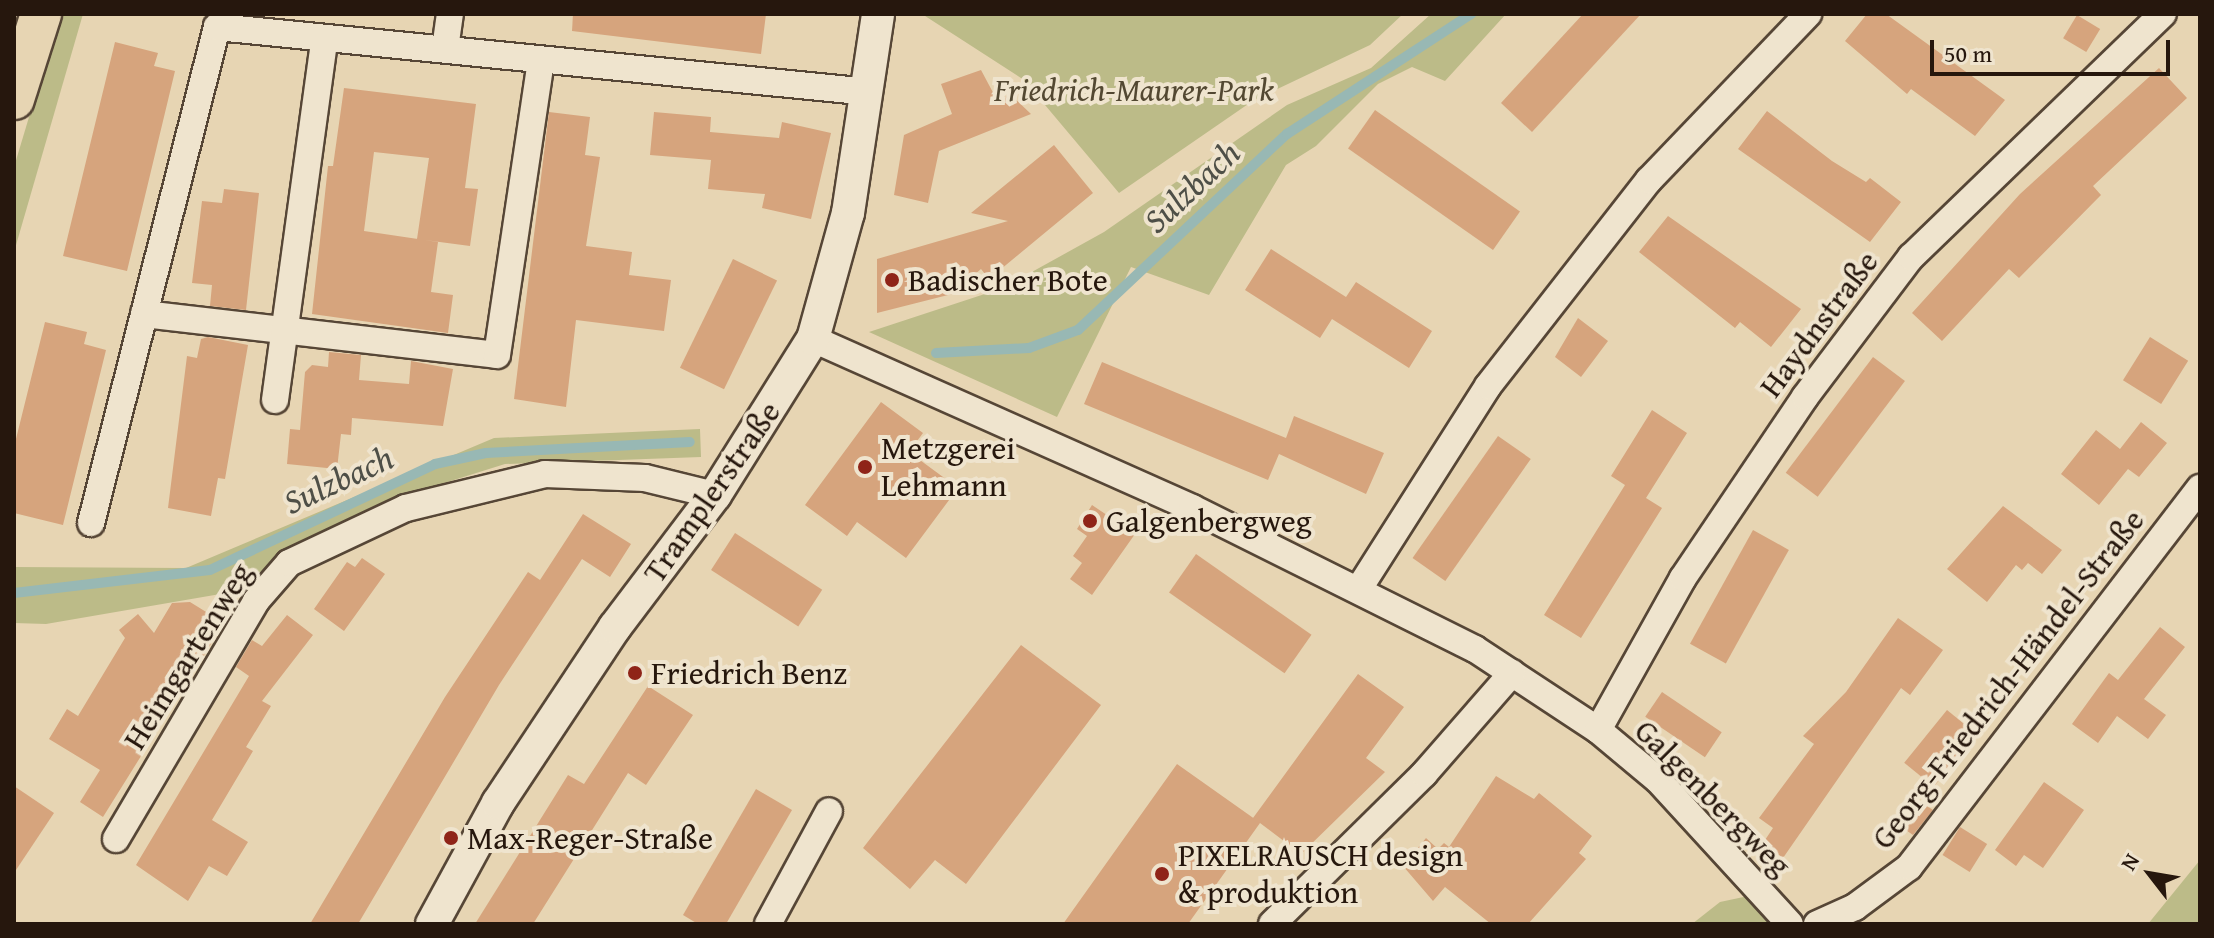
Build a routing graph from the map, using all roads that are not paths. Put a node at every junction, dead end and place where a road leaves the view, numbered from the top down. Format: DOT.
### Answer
graph roads {
  1 [pos="41,14"];
  2 [pos="450,14"];
  3 [pos="878,14"];
  4 [pos="1808,14"];
  5 [pos="2163,14"];
  6 [pos="218,21"];
  7 [pos="294,25"];
  8 [pos="324,40"];
  9 [pos="445,49"];
  10 [pos="541,60"];
  11 [pos="869,92"];
  12 [pos="14,99"];
  13 [pos="144,314"];
  14 [pos="283,333"];
  15 [pos="813,339"];
  16 [pos="275,400"];
  17 [pos="2200,488"];
  18 [pos="715,495"];
  19 [pos="91,523"];
  20 [pos="1360,587"];
  21 [pos="1512,673"];
  22 [pos="1598,730"];
  23 [pos="829,811"];
  24 [pos="116,839"];
  25 [pos="432,924"];
  26 [pos="768,924"];
  27 [pos="1272,924"];
  28 [pos="1790,924"];
  29 [pos="1817,924"];
  1 -- 12 [label="main road"];
  2 -- 9 [label="street"];
  3 -- 11 [label="street, Tramplerstraße"];
  4 -- 20 [label="street"];
  5 -- 22 [label="street, Haydnstraße"];
  6 -- 7 [label="street"];
  6 -- 13 [label="street"];
  7 -- 8 [label="street"];
  8 -- 9 [label="street"];
  8 -- 14 [label="street"];
  9 -- 10 [label="street"];
  10 -- 11 [label="street"];
  10 -- 14 [label="street"];
  11 -- 15 [label="street, Tramplerstraße"];
  13 -- 14 [label="street"];
  13 -- 19 [label="street"];
  14 -- 16 [label="street"];
  15 -- 18 [label="street, Tramplerstraße"];
  15 -- 20 [label="street, Galgenbergweg"];
  17 -- 29 [label="street, Georg-Friedrich-Händel-Straße"];
  18 -- 24 [label="street, Heimgartenweg"];
  18 -- 25 [label="street, Tramplerstraße"];
  20 -- 21 [label="street, Galgenbergweg"];
  21 -- 22 [label="street, Galgenbergweg"];
  21 -- 27 [label="street"];
  22 -- 28 [label="street, Galgenbergweg"];
  23 -- 26 [label="street"];
}
